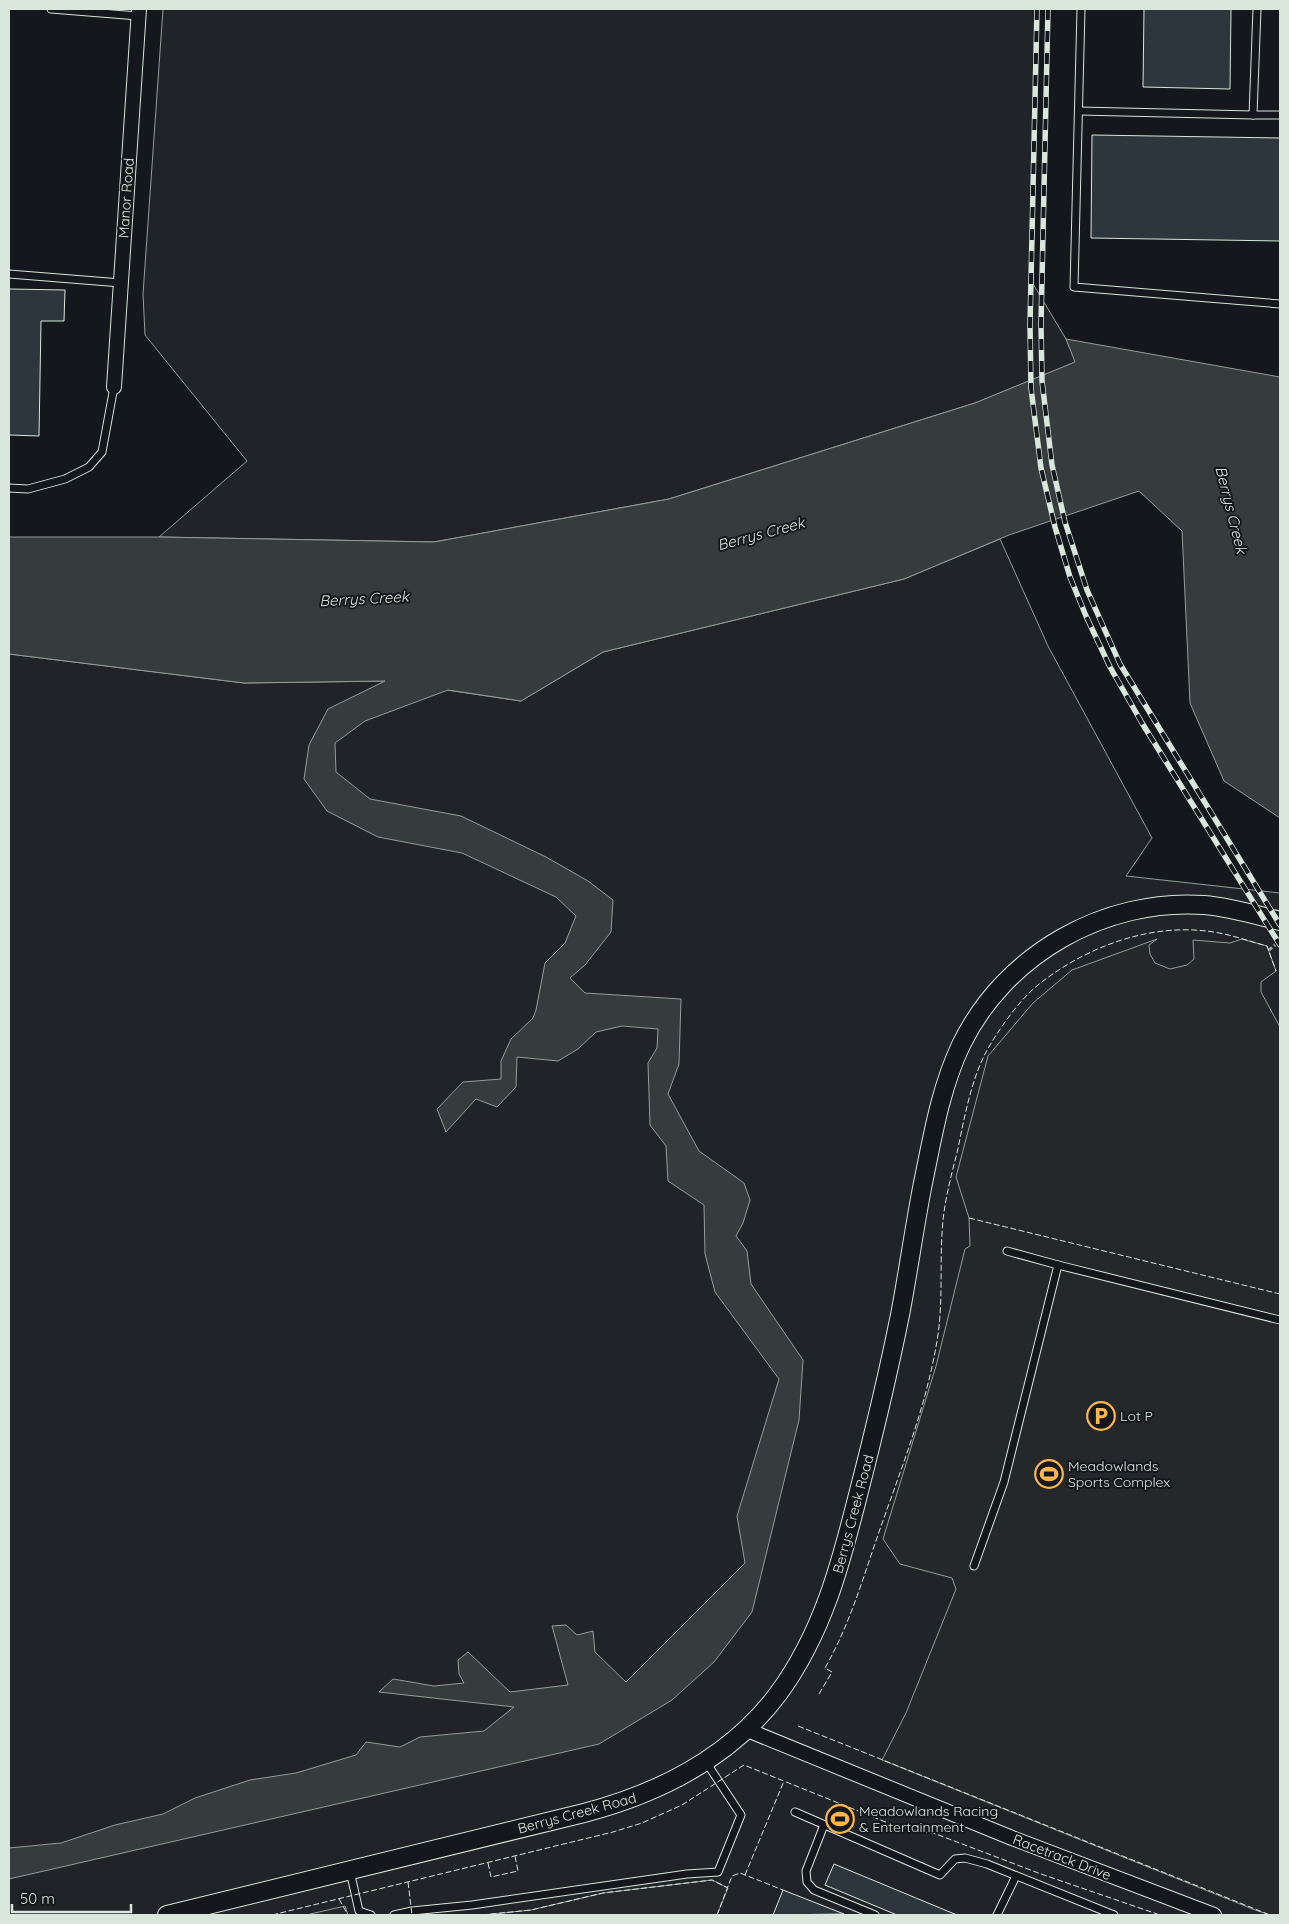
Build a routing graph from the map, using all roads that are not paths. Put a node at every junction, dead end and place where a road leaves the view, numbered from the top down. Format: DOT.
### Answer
graph roads {
  1 [pos="51,9"];
  2 [pos="1081,9"];
  3 [pos="1257,9"];
  4 [pos="138,12"];
  5 [pos="1078,111"];
  6 [pos="1254,115"];
  7 [pos="1280,115"];
  8 [pos="9,274"];
  9 [pos="121,283"];
  10 [pos="1280,304"];
  11 [pos="114,387"];
  12 [pos="9,488"];
  13 [pos="1280,921"];
  14 [pos="1006,1251"];
  15 [pos="1058,1265"];
  16 [pos="1280,1320"];
  17 [pos="974,1566"];
  18 [pos="745,1729"];
  19 [pos="706,1761"];
  20 [pos="796,1812"];
  21 [pos="824,1825"];
  22 [pos="350,1871"];
  23 [pos="1016,1876"];
  24 [pos="168,1915"];
  25 [pos="371,1915"];
  26 [pos="394,1915"];
  27 [pos="875,1915"];
  28 [pos="997,1915"];
  29 [pos="1114,1915"];
  30 [pos="1214,1915"];
  1 -- 4 [label="lane"];
  2 -- 5 [label="lane"];
  3 -- 6 [label="lane"];
  4 -- 9 [label="street, Manor Road"];
  5 -- 6 [label="lane"];
  5 -- 10 [label="lane"];
  6 -- 7 [label="lane"];
  8 -- 9 [label="lane"];
  9 -- 11 [label="street, Manor Road"];
  11 -- 12 [label="lane"];
  13 -- 18 [label="street, Berrys Creek Road"];
  14 -- 15 [label="lane"];
  15 -- 16 [label="lane"];
  15 -- 17 [label="lane"];
  18 -- 19 [label="street, Berrys Creek Road"];
  18 -- 30 [label="street, Racetrack Drive"];
  19 -- 22 [label="street, Berrys Creek Road"];
  19 -- 26 [label="lane"];
  20 -- 21 [label="lane"];
  21 -- 23 [label="lane"];
  21 -- 27 [label="lane"];
  22 -- 24 [label="street, Berrys Creek Road"];
  22 -- 25 [label="lane"];
  23 -- 28 [label="lane"];
  23 -- 29 [label="lane"];
}
